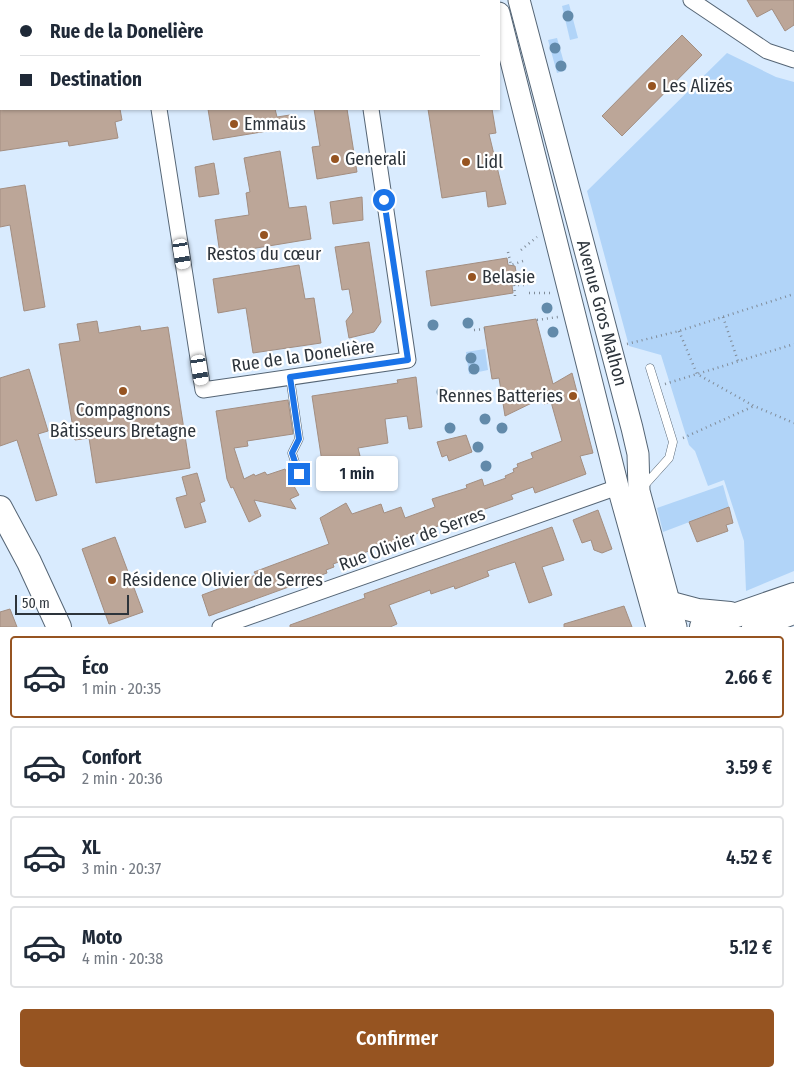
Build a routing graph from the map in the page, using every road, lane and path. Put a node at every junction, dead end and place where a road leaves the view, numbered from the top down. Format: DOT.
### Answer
graph roads {
  1 [pos="519,0"];
  2 [pos="691,0"];
  3 [pos="500,18"];
  4 [pos="794,60"];
  5 [pos="159,110"];
  6 [pos="371,110"];
  7 [pos="508,252"];
  8 [pos="524,261"];
  9 [pos="528,285"];
  10 [pos="794,294"];
  11 [pos="515,296"];
  12 [pos="723,317"];
  13 [pos="484,329"];
  14 [pos="474,330"];
  15 [pos="679,331"];
  16 [pos="794,344"];
  17 [pos="611,347"];
  18 [pos="738,361"];
  19 [pos="650,368"];
  20 [pos="697,374"];
  21 [pos="290,377"];
  22 [pos="657,386"];
  23 [pos="754,406"];
  24 [pos="794,423"];
  25 [pos="673,442"];
  26 [pos="299,474"];
  27 [pos="618,487"];
  28 [pos="640,491"];
  29 [pos="0,508"];
  30 [pos="0,540"];
  31 [pos="794,594"];
  32 [pos="668,603"];
  33 [pos="794,611"];
  34 [pos="746,621"];
  35 [pos="44,627"];
  36 [pos="59,627"];
  37 [pos="220,627"];
  38 [pos="657,627"];
  39 [pos="676,627"];
  40 [pos="702,627"];
  1 -- 17 [label="main road, Avenue Gros Malhon"];
  2 -- 4 [label="street"];
  3 -- 27 [label="main road, Avenue Gros Malhon"];
  5 -- 21 [label="street, Rue de la Donelière"];
  6 -- 21 [label="street, Rue de la Donelière"];
  7 -- 8 [label="path"];
  9 -- 11 [label="path"];
  10 -- 12 [label="path"];
  12 -- 15 [label="path"];
  12 -- 18 [label="path"];
  13 -- 14 [label="path"];
  15 -- 17 [label="path"];
  15 -- 20 [label="path"];
  16 -- 18 [label="path"];
  17 -- 28 [label="main road, Avenue Gros Malhon"];
  18 -- 20 [label="path"];
  19 -- 22 [label="lane"];
  20 -- 22 [label="path"];
  20 -- 23 [label="path"];
  21 -- 26 [label="lane"];
  22 -- 25 [label="lane"];
  23 -- 24 [label="path"];
  23 -- 25 [label="path"];
  25 -- 28 [label="lane"];
  27 -- 37 [label="street, Rue Olivier de Serres"];
  27 -- 38 [label="main road, Avenue Gros Malhon"];
  28 -- 32 [label="main road, Avenue Gros Malhon"];
  29 -- 36 [label="main road"];
  30 -- 35 [label="main road"];
  31 -- 34 [label="main road"];
  32 -- 34 [label="main road"];
  32 -- 39 [label="main road, Avenue Gros Malhon"];
  33 -- 34 [label="main road"];
  34 -- 40 [label="main road"];
}
